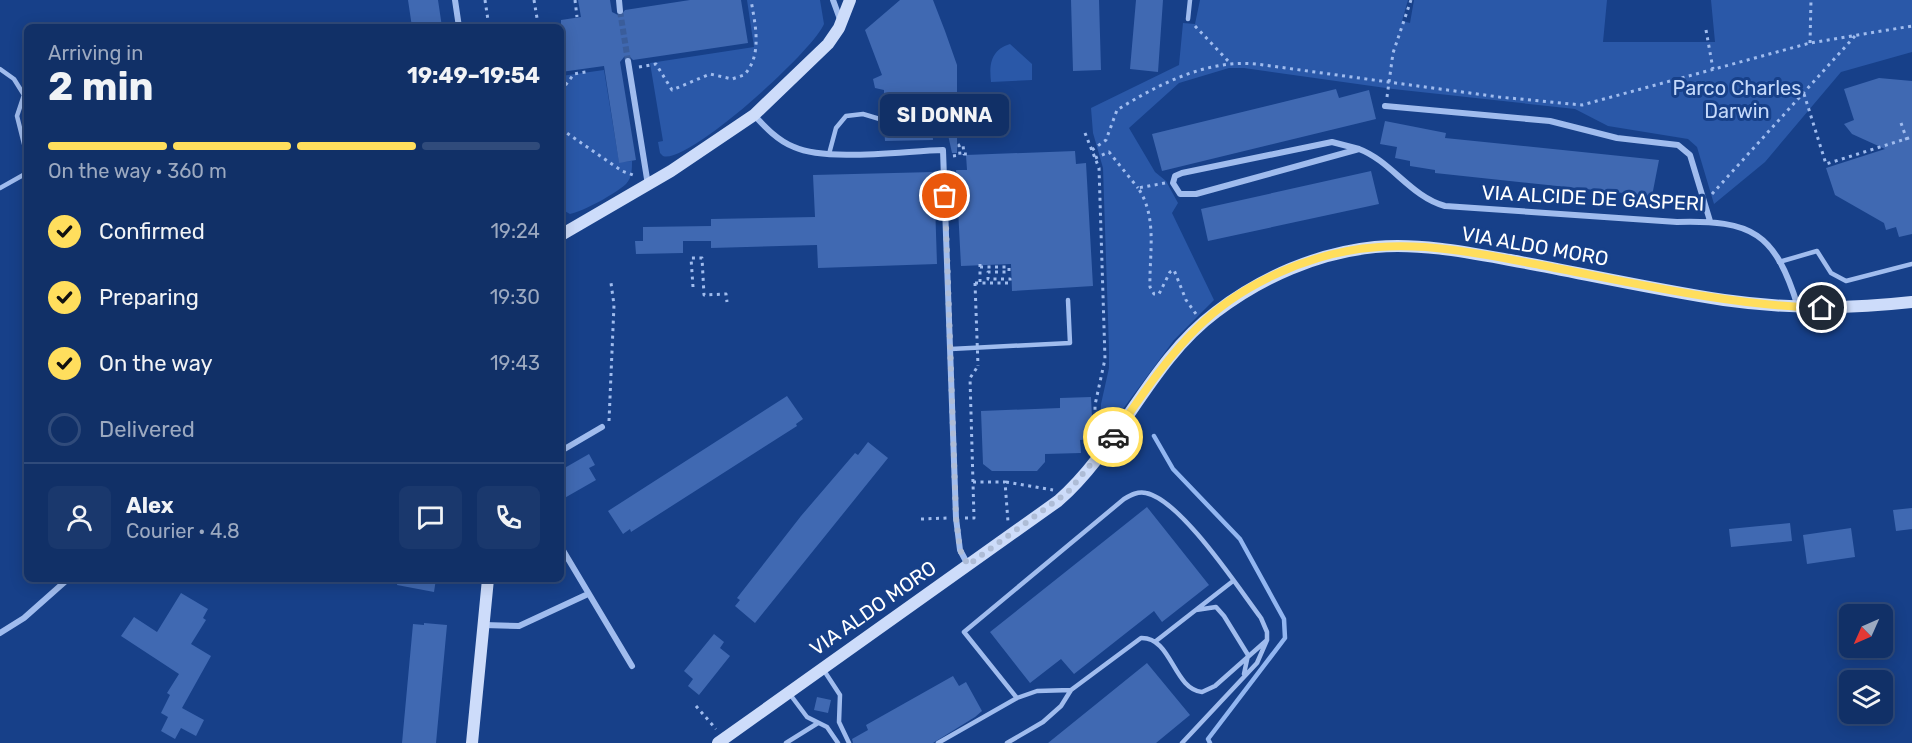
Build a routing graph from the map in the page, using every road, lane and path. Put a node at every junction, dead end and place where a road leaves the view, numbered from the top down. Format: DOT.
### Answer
graph roads {
  1 [pos="455,0"];
  2 [pos="485,0"];
  3 [pos="534,0"];
  4 [pos="575,0"];
  5 [pos="619,0"];
  6 [pos="751,0"];
  7 [pos="833,0"];
  8 [pos="850,0"];
  9 [pos="1190,0"];
  10 [pos="1411,0"];
  11 [pos="1811,0"];
  12 [pos="620,11"];
  13 [pos="577,17"];
  14 [pos="1188,19"];
  15 [pos="841,23"];
  16 [pos="459,24"];
  17 [pos="489,24"];
  18 [pos="538,24"];
  19 [pos="1912,26"];
  20 [pos="1706,30"];
  21 [pos="1856,35"];
  22 [pos="1810,43"];
  23 [pos="628,61"];
  24 [pos="1231,64"];
  25 [pos="639,67"];
  26 [pos="586,68"];
  27 [pos="0,69"];
  28 [pos="1713,69"];
  29 [pos="1390,82"];
  30 [pos="564,87"];
  31 [pos="1804,94"];
  32 [pos="24,95"];
  33 [pos="24,95"];
  34 [pos="1385,106"];
  35 [pos="754,115"];
  36 [pos="883,120"];
  37 [pos="1901,123"];
  38 [pos="564,131"];
  39 [pos="1085,133"];
  40 [pos="1912,137"];
  41 [pos="1908,142"];
  42 [pos="24,144"];
  43 [pos="1359,149"];
  44 [pos="1092,150"];
  45 [pos="829,154"];
  46 [pos="967,154"];
  47 [pos="960,155"];
  48 [pos="1095,158"];
  49 [pos="24,175"];
  50 [pos="633,175"];
  51 [pos="1173,183"];
  52 [pos="648,185"];
  53 [pos="0,188"];
  54 [pos="1138,188"];
  55 [pos="1708,198"];
  56 [pos="1710,221"];
  57 [pos="564,233"];
  58 [pos="1779,262"];
  59 [pos="1912,264"];
  60 [pos="611,283"];
  61 [pos="980,283"];
  62 [pos="693,287"];
  63 [pos="1068,300"];
  64 [pos="727,302"];
  65 [pos="1912,302"];
  66 [pos="1798,308"];
  67 [pos="1197,315"];
  68 [pos="951,349"];
  69 [pos="602,427"];
  70 [pos="1095,446"];
  71 [pos="564,449"];
  72 [pos="973,482"];
  73 [pos="1005,482"];
  74 [pos="1054,490"];
  75 [pos="949,518"];
  76 [pos="965,518"];
  77 [pos="921,519"];
  78 [pos="1009,525"];
  79 [pos="564,552"];
  80 [pos="968,565"];
  81 [pos="1233,581"];
  82 [pos="65,582"];
  83 [pos="488,582"];
  84 [pos="588,594"];
  85 [pos="1196,610"];
  86 [pos="484,625"];
  87 [pos="0,633"];
  88 [pos="1267,640"];
  89 [pos="1156,641"];
  90 [pos="1248,655"];
  91 [pos="632,666"];
  92 [pos="822,668"];
  93 [pos="1242,676"];
  94 [pos="1071,690"];
  95 [pos="789,693"];
  96 [pos="1017,698"];
  97 [pos="696,706"];
  98 [pos="818,723"];
  99 [pos="718,737"];
  100 [pos="472,743"];
  101 [pos="786,743"];
  102 [pos="838,743"];
  103 [pos="849,743"];
  104 [pos="938,743"];
  105 [pos="1007,743"];
  106 [pos="1182,743"];
  1 -- 16 [label="street"];
  2 -- 17 [label="path"];
  3 -- 18 [label="path"];
  4 -- 13 [label="path"];
  5 -- 12 [label="street"];
  6 -- 25 [label="path"];
  7 -- 15 [label="street"];
  8 -- 15 [label="street"];
  9 -- 14 [label="lane"];
  10 -- 29 [label="path"];
  11 -- 22 [label="path"];
  14 -- 24 [label="path"];
  15 -- 35 [label="street"];
  19 -- 21 [label="path"];
  20 -- 28 [label="path"];
  21 -- 22 [label="path"];
  21 -- 31 [label="path"];
  22 -- 28 [label="path"];
  23 -- 52 [label="street"];
  24 -- 29 [label="path"];
  24 -- 44 [label="path"];
  26 -- 30 [label="path"];
  27 -- 32 [label="lane"];
  28 -- 29 [label="path"];
  29 -- 34 [label="path"];
  31 -- 40 [label="path"];
  31 -- 55 [label="path"];
  33 -- 42 [label="lane"];
  34 -- 56 [label="street"];
  35 -- 45 [label="street"];
  35 -- 52 [label="street"];
  36 -- 45 [label="lane"];
  37 -- 41 [label="path, bridge"];
  38 -- 50 [label="path"];
  39 -- 44 [label="path"];
  43 -- 51 [label="street, VIA ALCIDE DE GASPERI"];
  43 -- 51 [label="street"];
  43 -- 56 [label="street, VIA ALCIDE DE GASPERI"];
  44 -- 48 [label="path"];
  45 -- 68 [label="street"];
  46 -- 47 [label="path"];
  48 -- 54 [label="path"];
  48 -- 70 [label="path"];
  49 -- 53 [label="lane"];
  51 -- 54 [label="path"];
  52 -- 57 [label="street"];
  54 -- 67 [label="path"];
  56 -- 58 [label="street, VIA ALCIDE DE GASPERI"];
  58 -- 59 [label="lane"];
  58 -- 66 [label="street, VIA ALCIDE DE GASPERI"];
  60 -- 69 [label="path"];
  61 -- 61 [label="path"];
  61 -- 72 [label="path, bridge"];
  62 -- 64 [label="path"];
  63 -- 68 [label="lane"];
  65 -- 66 [label="street, VIA ALDO MORO"];
  66 -- 80 [label="street, VIA ALDO MORO"];
  68 -- 80 [label="street"];
  69 -- 71 [label="street"];
  72 -- 73 [label="path"];
  72 -- 76 [label="path"];
  73 -- 74 [label="path"];
  73 -- 78 [label="path"];
  75 -- 77 [label="path"];
  79 -- 84 [label="street"];
  80 -- 92 [label="street, VIA ALDO MORO"];
  81 -- 85 [label="lane"];
  81 -- 88 [label="lane"];
  81 -- 96 [label="lane"];
  82 -- 87 [label="street"];
  83 -- 86 [label="street"];
  84 -- 86 [label="street"];
  84 -- 91 [label="street"];
  85 -- 89 [label="lane"];
  85 -- 90 [label="lane"];
  86 -- 100 [label="street"];
  88 -- 90 [label="lane"];
  88 -- 93 [label="lane"];
  89 -- 90 [label="lane"];
  89 -- 94 [label="lane"];
  90 -- 93 [label="lane"];
  92 -- 95 [label="street, VIA ALDO MORO"];
  92 -- 103 [label="lane"];
  93 -- 106 [label="lane"];
  94 -- 96 [label="lane"];
  94 -- 105 [label="lane"];
  95 -- 98 [label="lane"];
  95 -- 99 [label="street, VIA ALDO MORO"];
  96 -- 104 [label="lane"];
  97 -- 99 [label="path"];
  98 -- 101 [label="lane"];
  98 -- 102 [label="lane"];
}
